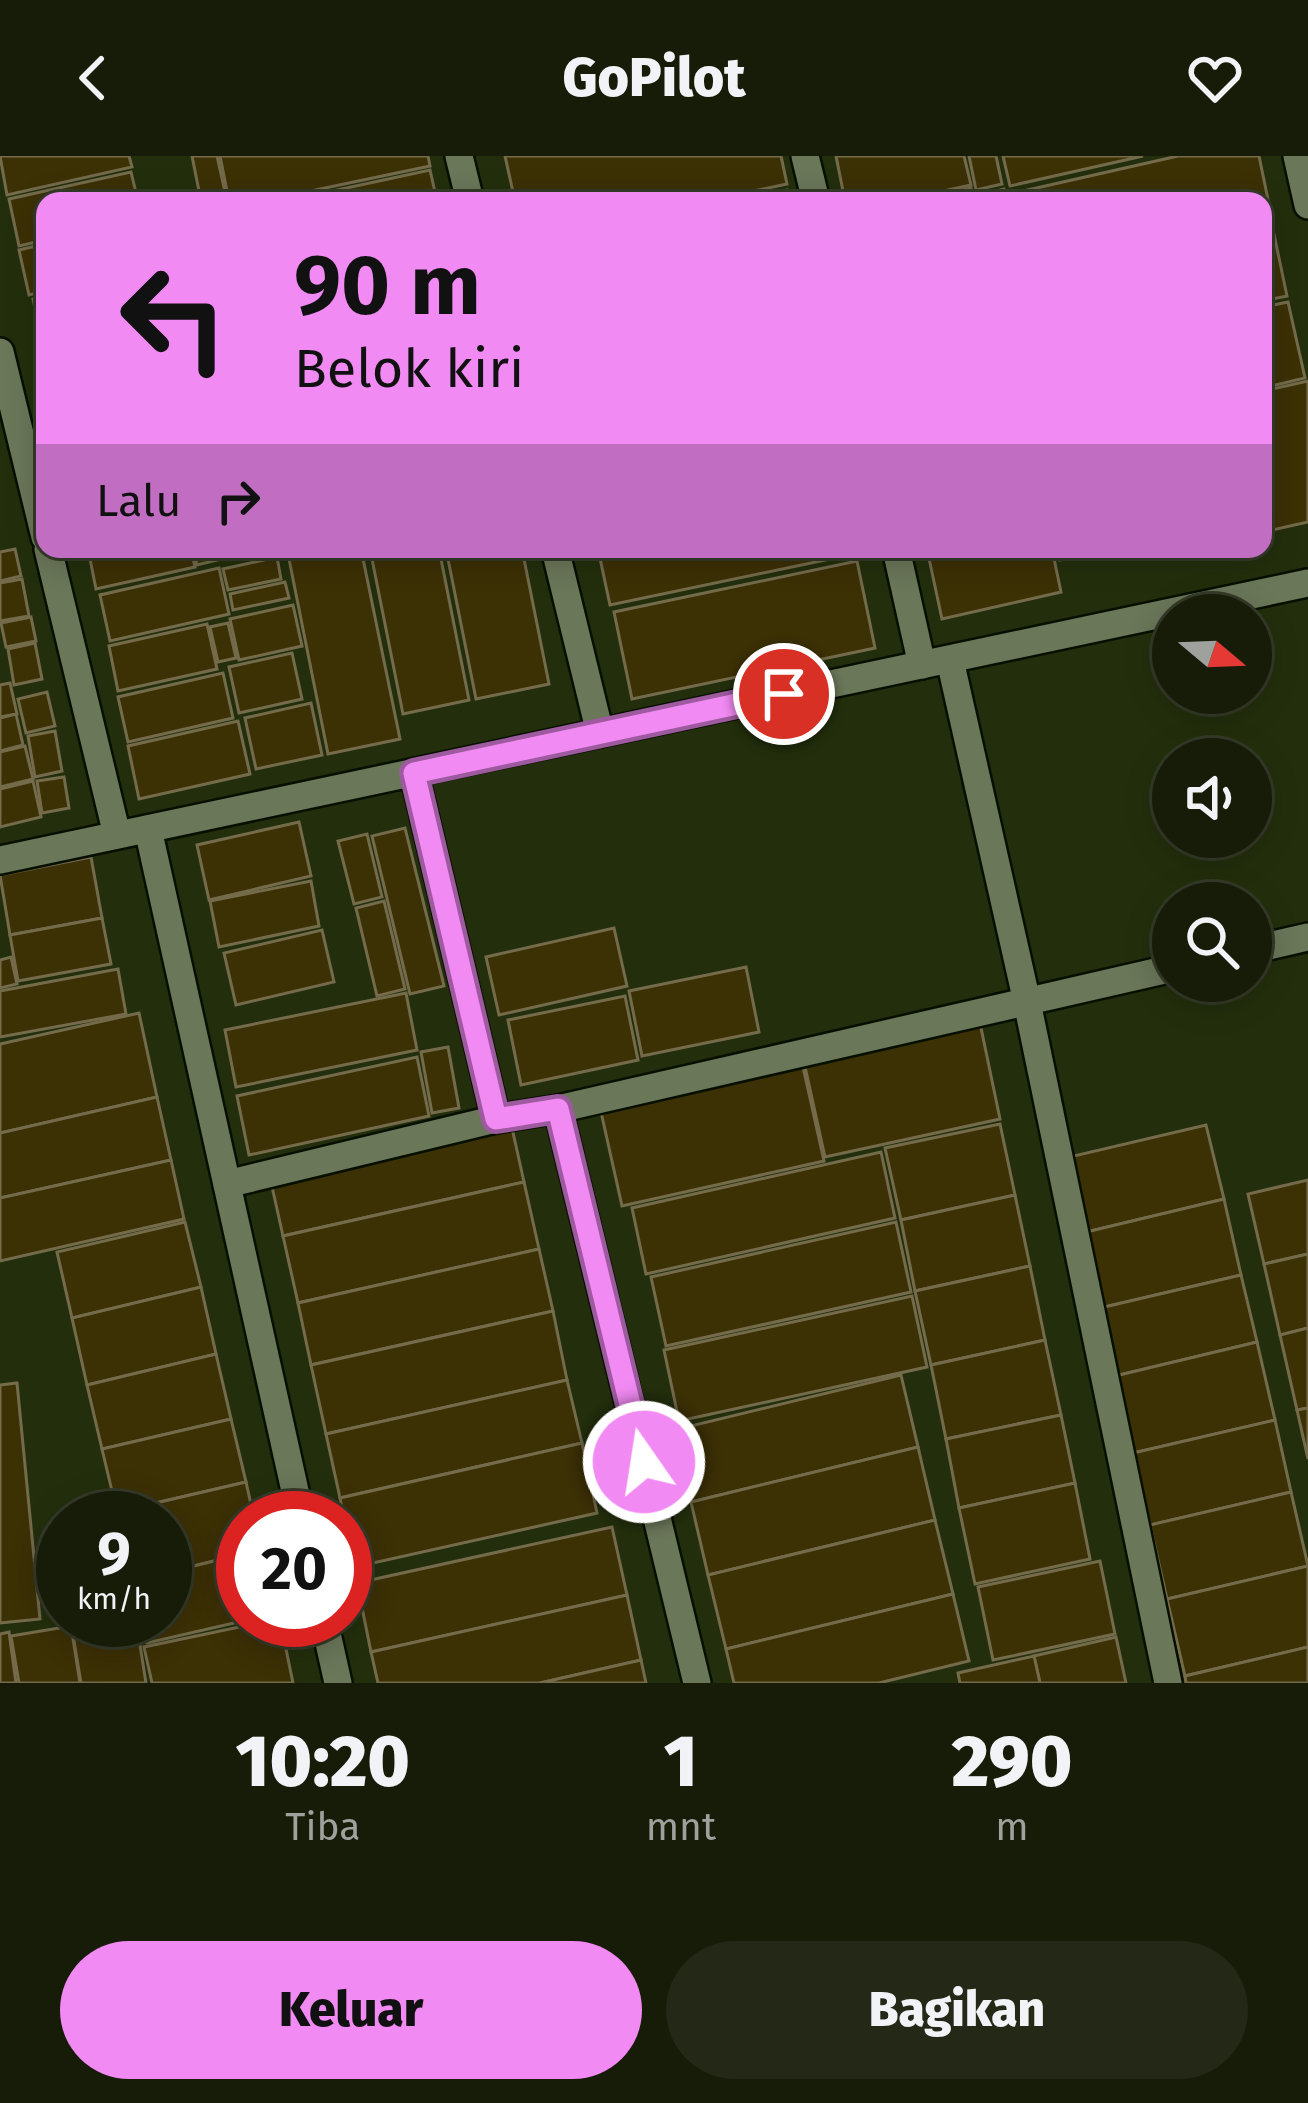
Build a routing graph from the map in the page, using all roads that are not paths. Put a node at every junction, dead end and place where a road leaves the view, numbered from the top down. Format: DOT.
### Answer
graph roads {
  1 [pos="459,156"];
  2 [pos="805,156"];
  3 [pos="1297,156"];
  4 [pos="468,192"];
  5 [pos="814,192"];
  6 [pos="1308,205"];
  7 [pos="0,352"];
  8 [pos="36,500"];
  9 [pos="50,558"];
  10 [pos="557,558"];
  11 [pos="899,558"];
  12 [pos="1308,584"];
  13 [pos="936,662"];
  14 [pos="600,733"];
  15 [pos="414,773"];
  16 [pos="148,829"];
  17 [pos="118,835"];
  18 [pos="0,860"];
  19 [pos="1308,937"];
  20 [pos="1272,945"];
  21 [pos="1152,973"];
  22 [pos="1027,1002"];
  23 [pos="558,1109"];
  24 [pos="496,1119"];
  25 [pos="227,1184"];
  26 [pos="296,1491"];
  27 [pos="330,1647"];
  28 [pos="338,1683"];
  29 [pos="697,1683"];
  30 [pos="1168,1683"];
  1 -- 4 [label="lane"];
  2 -- 5 [label="lane"];
  3 -- 6 [label="lane"];
  7 -- 8 [label="lane"];
  9 -- 17 [label="lane"];
  10 -- 14 [label="lane"];
  11 -- 13 [label="lane"];
  12 -- 13 [label="lane"];
  13 -- 14 [label="lane"];
  13 -- 22 [label="lane"];
  14 -- 15 [label="lane"];
  15 -- 16 [label="lane"];
  15 -- 24 [label="lane"];
  16 -- 17 [label="lane"];
  16 -- 25 [label="lane"];
  17 -- 18 [label="lane"];
  19 -- 20 [label="lane"];
  21 -- 22 [label="lane"];
  22 -- 23 [label="lane"];
  22 -- 30 [label="lane"];
  23 -- 24 [label="lane"];
  23 -- 29 [label="lane"];
  24 -- 25 [label="lane"];
  25 -- 26 [label="lane"];
  27 -- 28 [label="lane"];
}
